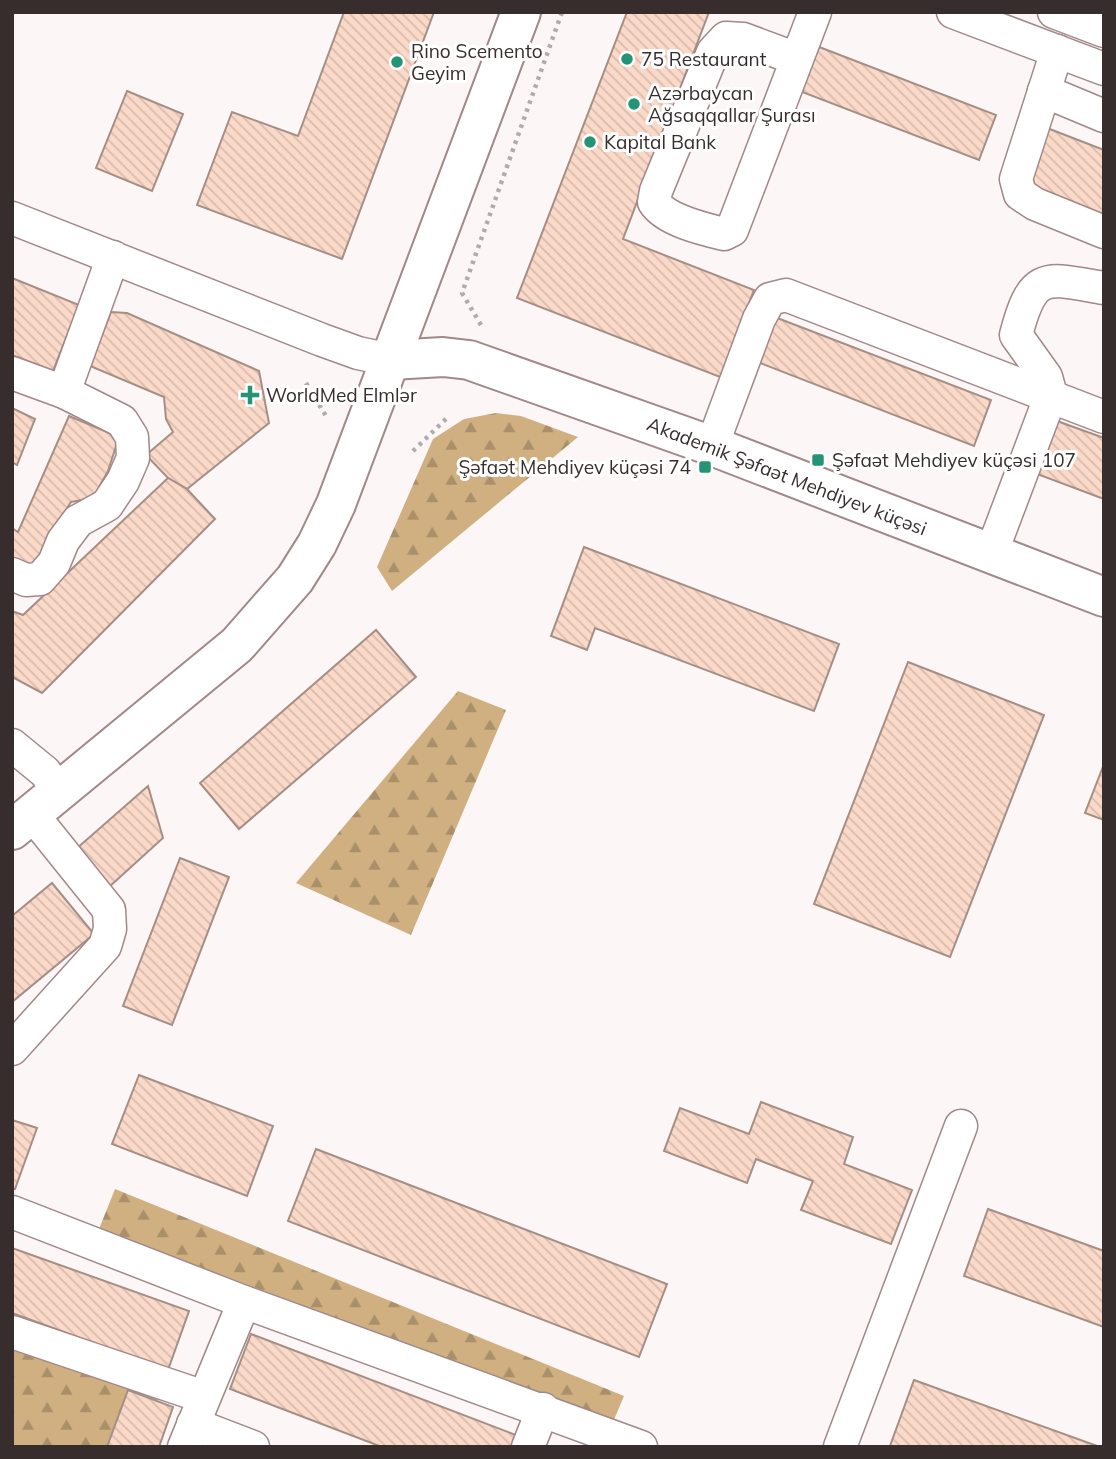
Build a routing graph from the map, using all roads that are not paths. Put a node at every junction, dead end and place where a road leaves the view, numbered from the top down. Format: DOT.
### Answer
graph roads {
  1 [pos="521,12"];
  2 [pos="815,12"];
  3 [pos="953,12"];
  4 [pos="1054,12"];
  5 [pos="1104,32"];
  6 [pos="1057,51"];
  7 [pos="797,59"];
  8 [pos="1104,69"];
  9 [pos="1044,91"];
  10 [pos="1104,116"];
  11 [pos="12,218"];
  12 [pos="1104,232"];
  13 [pos="113,257"];
  14 [pos="1104,288"];
  15 [pos="391,360"];
  16 [pos="12,373"];
  17 [pos="64,392"];
  18 [pos="1051,395"];
  19 [pos="1104,418"];
  20 [pos="712,446"];
  21 [pos="991,554"];
  22 [pos="12,574"];
  23 [pos="1104,597"];
  24 [pos="12,745"];
  25 [pos="34,811"];
  26 [pos="12,1049"];
  27 [pos="961,1126"];
  28 [pos="12,1212"];
  29 [pos="244,1302"];
  30 [pos="12,1332"];
  31 [pos="543,1409"];
  32 [pos="194,1422"];
  33 [pos="249,1446"];
  34 [pos="528,1447"];
  35 [pos="641,1447"];
  36 [pos="840,1447"];
  1 -- 15 [label="main road"];
  2 -- 7 [label="street"];
  3 -- 6 [label="street"];
  4 -- 5 [label="street"];
  6 -- 8 [label="street"];
  6 -- 9 [label="street"];
  7 -- 7 [label="street"];
  9 -- 10 [label="street"];
  9 -- 12 [label="street"];
  11 -- 13 [label="street"];
  13 -- 15 [label="street"];
  13 -- 17 [label="street"];
  14 -- 18 [label="street"];
  15 -- 20 [label="main road, Akademik Şəfaət Mehdiyev küçəsi"];
  15 -- 25 [label="main road"];
  16 -- 17 [label="street"];
  17 -- 22 [label="street"];
  18 -- 19 [label="street"];
  18 -- 20 [label="street"];
  18 -- 21 [label="street"];
  20 -- 21 [label="main road, Akademik Şəfaət Mehdiyev küçəsi"];
  21 -- 23 [label="main road, Akademik Şəfaət Mehdiyev küçəsi"];
  24 -- 25 [label="street"];
  25 -- 26 [label="street"];
  27 -- 36 [label="street"];
  28 -- 29 [label="street"];
  29 -- 31 [label="street"];
  29 -- 32 [label="street"];
  30 -- 32 [label="street"];
  31 -- 34 [label="street"];
  31 -- 35 [label="street"];
  32 -- 33 [label="street"];
}
